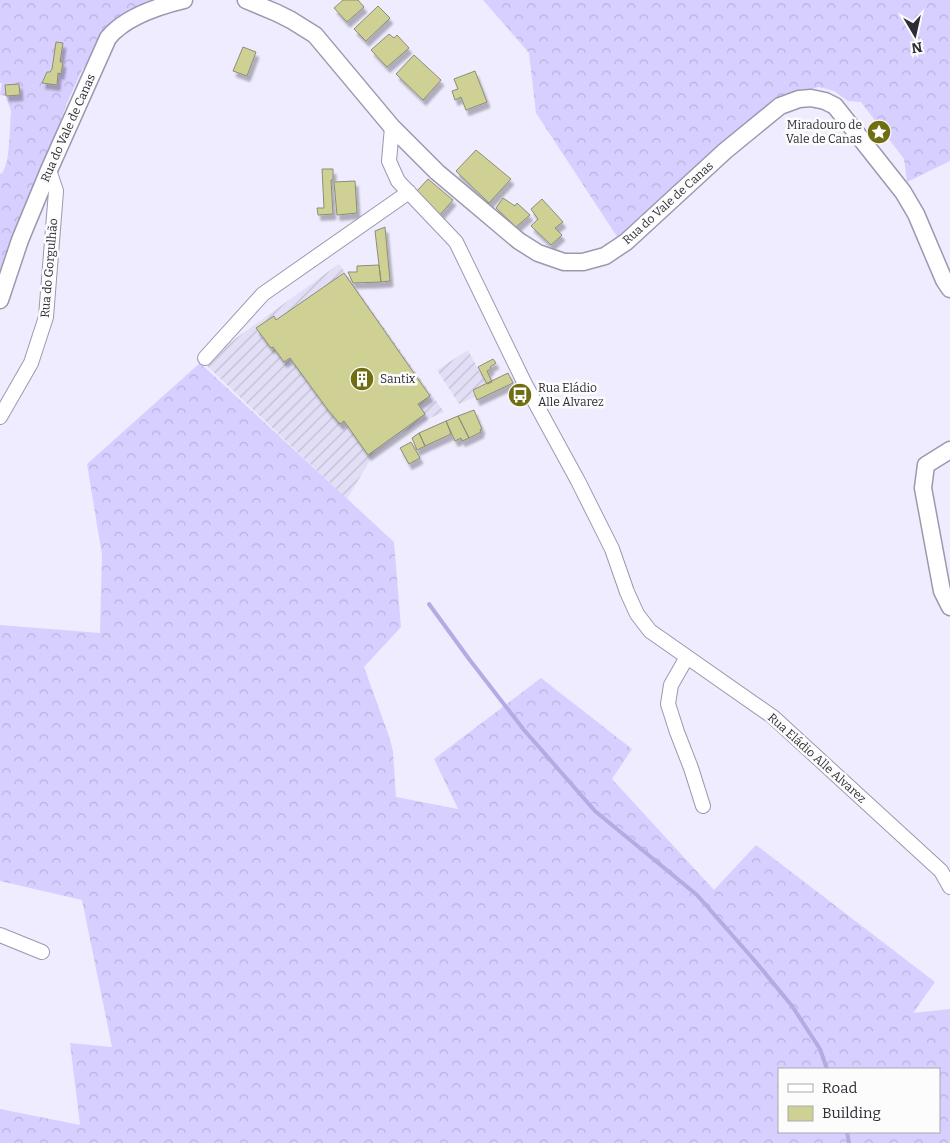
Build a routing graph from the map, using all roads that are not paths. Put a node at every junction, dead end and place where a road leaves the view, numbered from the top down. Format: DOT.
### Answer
graph roads {
  1 [pos="184,0"];
  2 [pos="249,0"];
  3 [pos="392,127"];
  4 [pos="49,170"];
  5 [pos="408,192"];
  6 [pos="950,288"];
  7 [pos="0,300"];
  8 [pos="205,358"];
  9 [pos="0,417"];
  10 [pos="950,450"];
  11 [pos="950,607"];
  12 [pos="687,657"];
  13 [pos="703,806"];
  14 [pos="950,887"];
  15 [pos="0,935"];
  16 [pos="42,952"];
  1 -- 4 [label="street, Rua do Vale de Canas"];
  2 -- 3 [label="street, Rua do Vale de Canas"];
  3 -- 5 [label="street, Rua Eládio Alle Alvarez"];
  3 -- 6 [label="street, Rua do Vale de Canas"];
  4 -- 7 [label="street, Rua do Vale de Canas"];
  4 -- 9 [label="street, Rua do Gorgulhão"];
  5 -- 8 [label="street"];
  5 -- 12 [label="street, Rua Eládio Alle Alvarez"];
  10 -- 11 [label="street"];
  12 -- 13 [label="street"];
  12 -- 14 [label="street, Rua Eládio Alle Alvarez"];
  15 -- 16 [label="street"];
}
